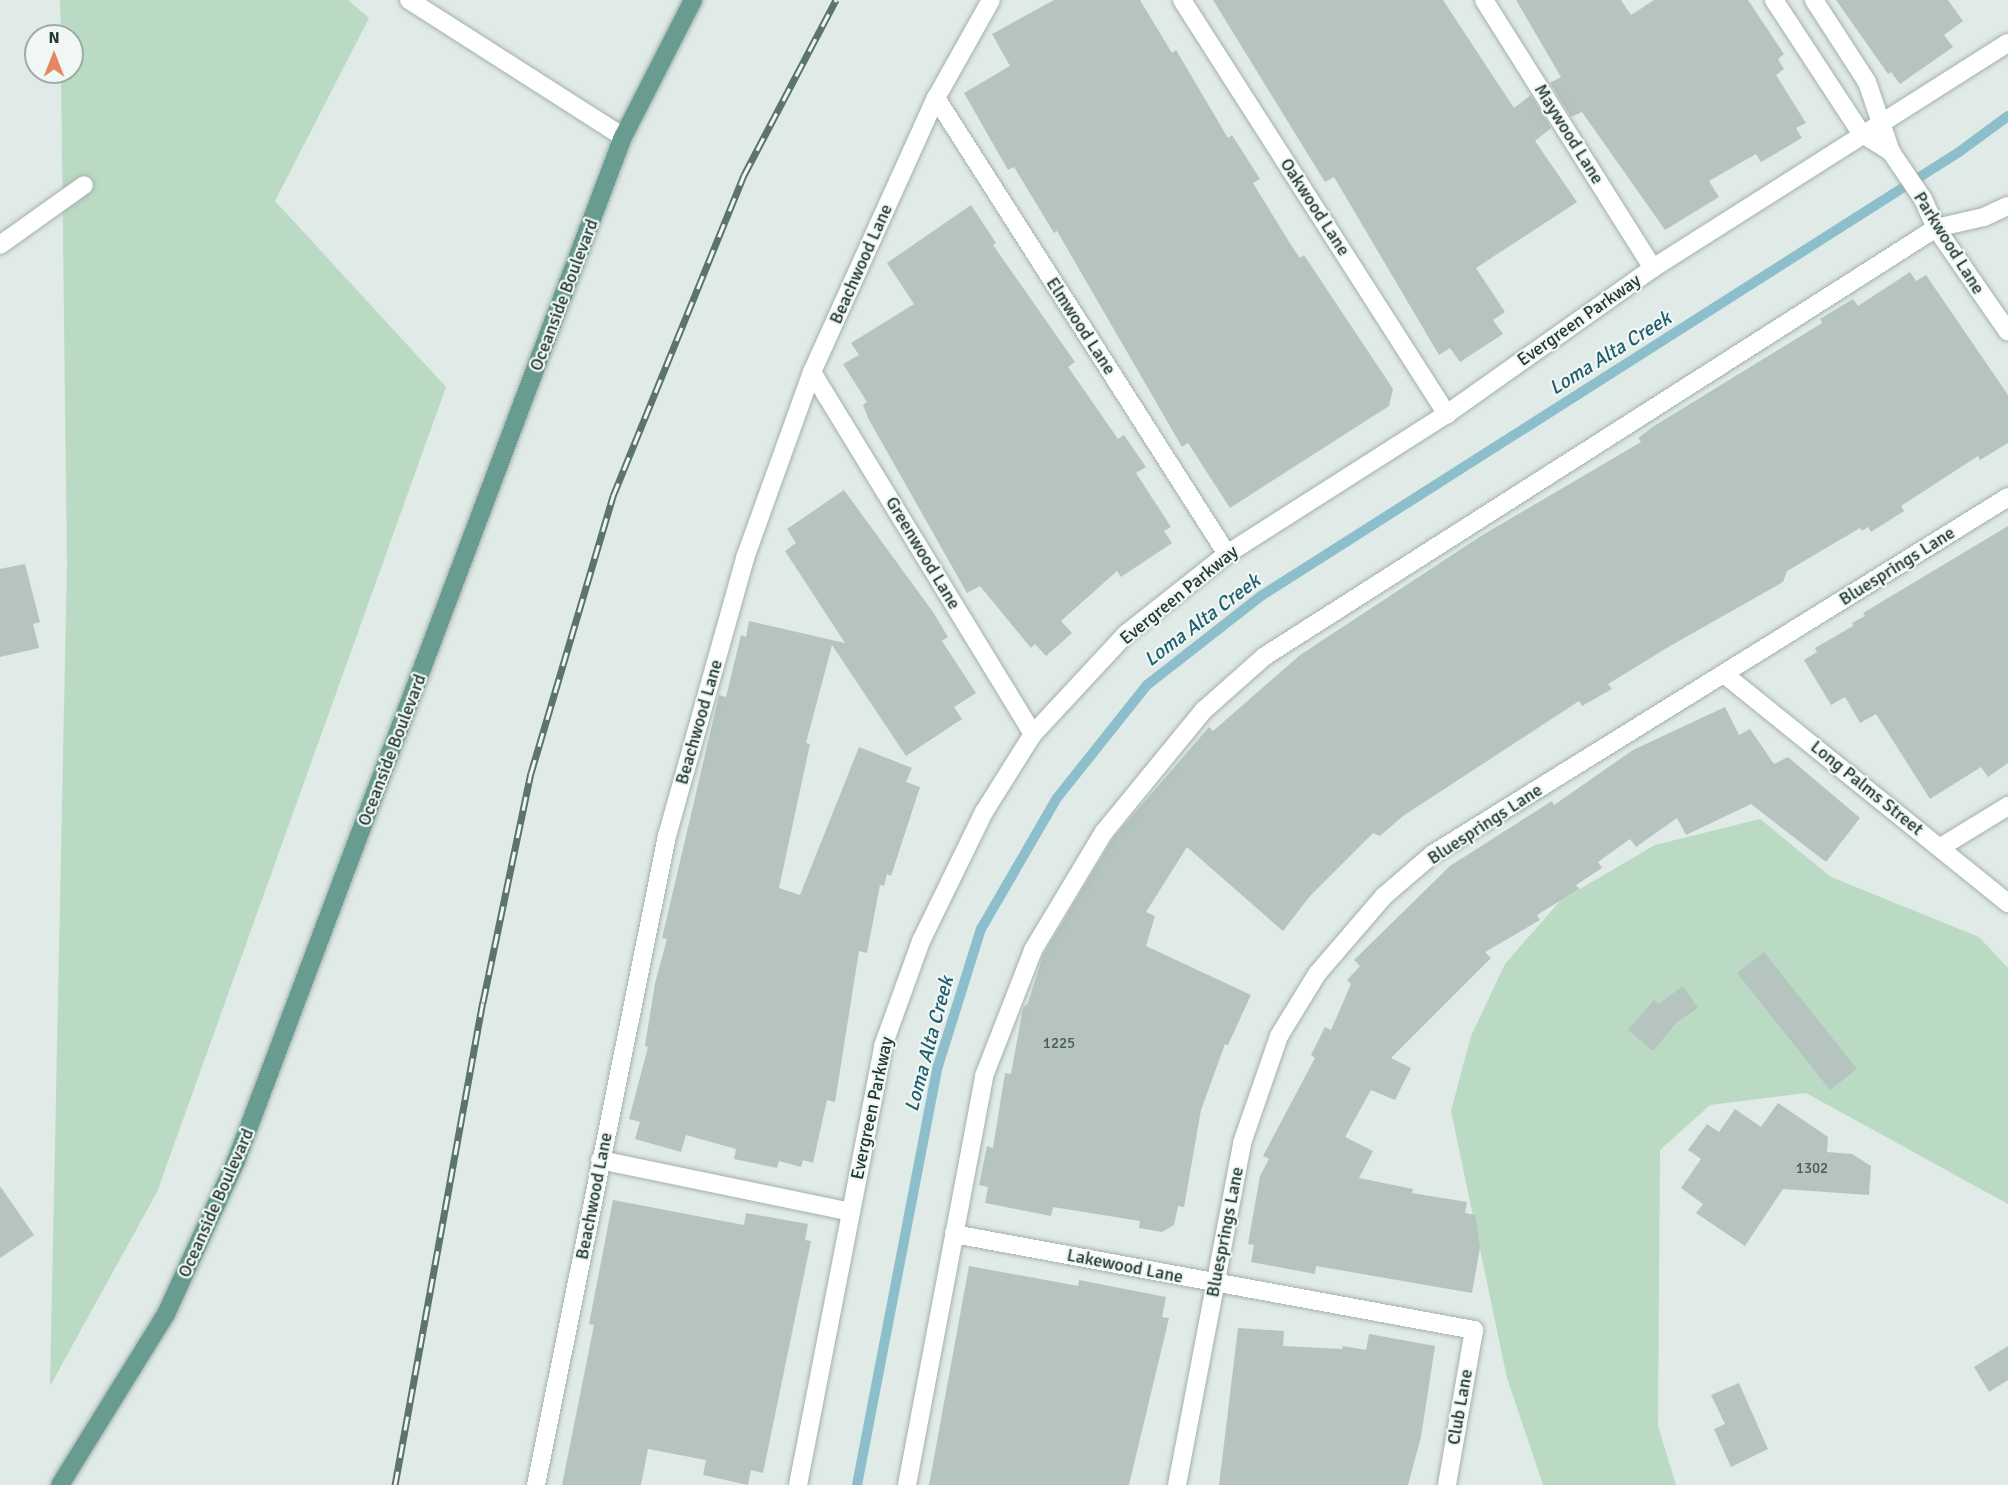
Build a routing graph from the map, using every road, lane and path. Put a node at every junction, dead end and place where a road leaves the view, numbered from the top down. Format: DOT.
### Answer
graph roads {
  1 [pos="409,0"];
  2 [pos="693,0"];
  3 [pos="991,0"];
  4 [pos="1182,0"];
  5 [pos="1484,0"];
  6 [pos="1774,0"];
  7 [pos="1814,0"];
  8 [pos="2008,43"];
  9 [pos="936,98"];
  10 [pos="1883,120"];
  11 [pos="1861,133"];
  12 [pos="623,137"];
  13 [pos="1891,152"];
  14 [pos="84,185"];
  15 [pos="2008,206"];
  16 [pos="1936,228"];
  17 [pos="0,245"];
  18 [pos="1653,268"];
  19 [pos="2008,333"];
  20 [pos="812,372"];
  21 [pos="1448,414"];
  22 [pos="2008,496"];
  23 [pos="1227,554"];
  24 [pos="1724,674"];
  25 [pos="1033,734"];
  26 [pos="2008,806"];
  27 [pos="1941,848"];
  28 [pos="2008,903"];
  29 [pos="600,1160"];
  30 [pos="850,1212"];
  31 [pos="954,1234"];
  32 [pos="1216,1283"];
  33 [pos="1474,1330"];
  34 [pos="60,1485"];
  35 [pos="536,1485"];
  36 [pos="798,1485"];
  37 [pos="907,1485"];
  38 [pos="1177,1485"];
  39 [pos="1447,1485"];
  1 -- 12 [label="street"];
  2 -- 12 [label="main road, Oceanside Boulevard"];
  3 -- 9 [label="street, Beachwood Lane"];
  4 -- 21 [label="street, Oakwood Lane"];
  5 -- 18 [label="street, Maywood Lane"];
  6 -- 11 [label="street, Parkwood Lane"];
  7 -- 10 [label="street, Parkwood Lane"];
  8 -- 10 [label="street, Evergreen Parkway"];
  9 -- 20 [label="street, Beachwood Lane"];
  9 -- 23 [label="street, Elmwood Lane"];
  10 -- 11 [label="street, Evergreen Parkway"];
  10 -- 13 [label="street, Parkwood Lane"];
  11 -- 13 [label="street, Parkwood Lane"];
  11 -- 18 [label="street, Evergreen Parkway"];
  12 -- 34 [label="main road, Oceanside Boulevard"];
  13 -- 16 [label="street, Parkwood Lane"];
  14 -- 17 [label="street"];
  15 -- 16 [label="street"];
  16 -- 19 [label="street, Parkwood Lane"];
  16 -- 31 [label="street"];
  18 -- 21 [label="street, Evergreen Parkway"];
  20 -- 25 [label="street, Greenwood Lane"];
  20 -- 29 [label="street, Beachwood Lane"];
  21 -- 23 [label="street, Evergreen Parkway"];
  22 -- 24 [label="street, Bluesprings Lane"];
  23 -- 25 [label="street, Evergreen Parkway"];
  24 -- 27 [label="street, Long Palms Street"];
  24 -- 32 [label="street, Bluesprings Lane"];
  25 -- 30 [label="street, Evergreen Parkway"];
  26 -- 27 [label="street"];
  27 -- 28 [label="street, Long Palms Street"];
  29 -- 30 [label="street"];
  29 -- 35 [label="street, Beachwood Lane"];
  30 -- 36 [label="street, Evergreen Parkway"];
  31 -- 32 [label="street, Lakewood Lane"];
  31 -- 37 [label="street"];
  32 -- 33 [label="street, Lakewood Lane"];
  32 -- 38 [label="street, Bluesprings Lane"];
  33 -- 39 [label="street, Club Lane"];
}
